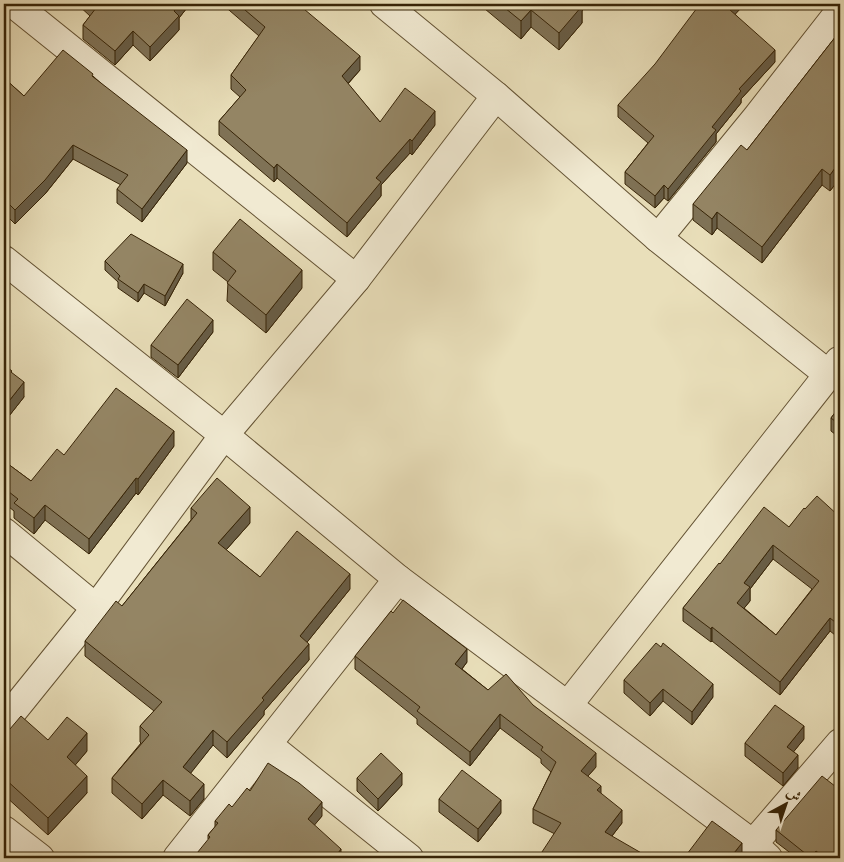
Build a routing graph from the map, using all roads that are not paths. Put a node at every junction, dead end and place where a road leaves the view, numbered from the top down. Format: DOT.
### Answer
graph roads {
  1 [pos="14,4"];
  2 [pos="384,4"];
  3 [pos="840,11"];
  4 [pos="496,96"];
  5 [pos="658,238"];
  6 [pos="4,260"];
  7 [pos="356,279"];
  8 [pos="834,367"];
  9 [pos="224,435"];
  10 [pos="4,532"];
  11 [pos="398,579"];
  12 [pos="96,608"];
  13 [pos="568,705"];
  14 [pos="4,722"];
  15 [pos="840,743"];
  16 [pos="268,745"];
  17 [pos="4,830"];
  18 [pos="761,851"];
  19 [pos="40,858"];
  20 [pos="177,858"];
  21 [pos="409,858"];
  1 -- 7 [label="street"];
  2 -- 4 [label="street"];
  3 -- 5 [label="street"];
  4 -- 5 [label="street"];
  4 -- 7 [label="street"];
  5 -- 8 [label="street"];
  6 -- 9 [label="street"];
  7 -- 9 [label="street"];
  8 -- 13 [label="street"];
  9 -- 11 [label="street"];
  9 -- 12 [label="street"];
  10 -- 12 [label="street"];
  11 -- 13 [label="street"];
  11 -- 16 [label="street"];
  12 -- 14 [label="street"];
  13 -- 18 [label="street"];
  15 -- 18 [label="street"];
  16 -- 20 [label="street"];
  16 -- 21 [label="street"];
  17 -- 19 [label="street"];
}
